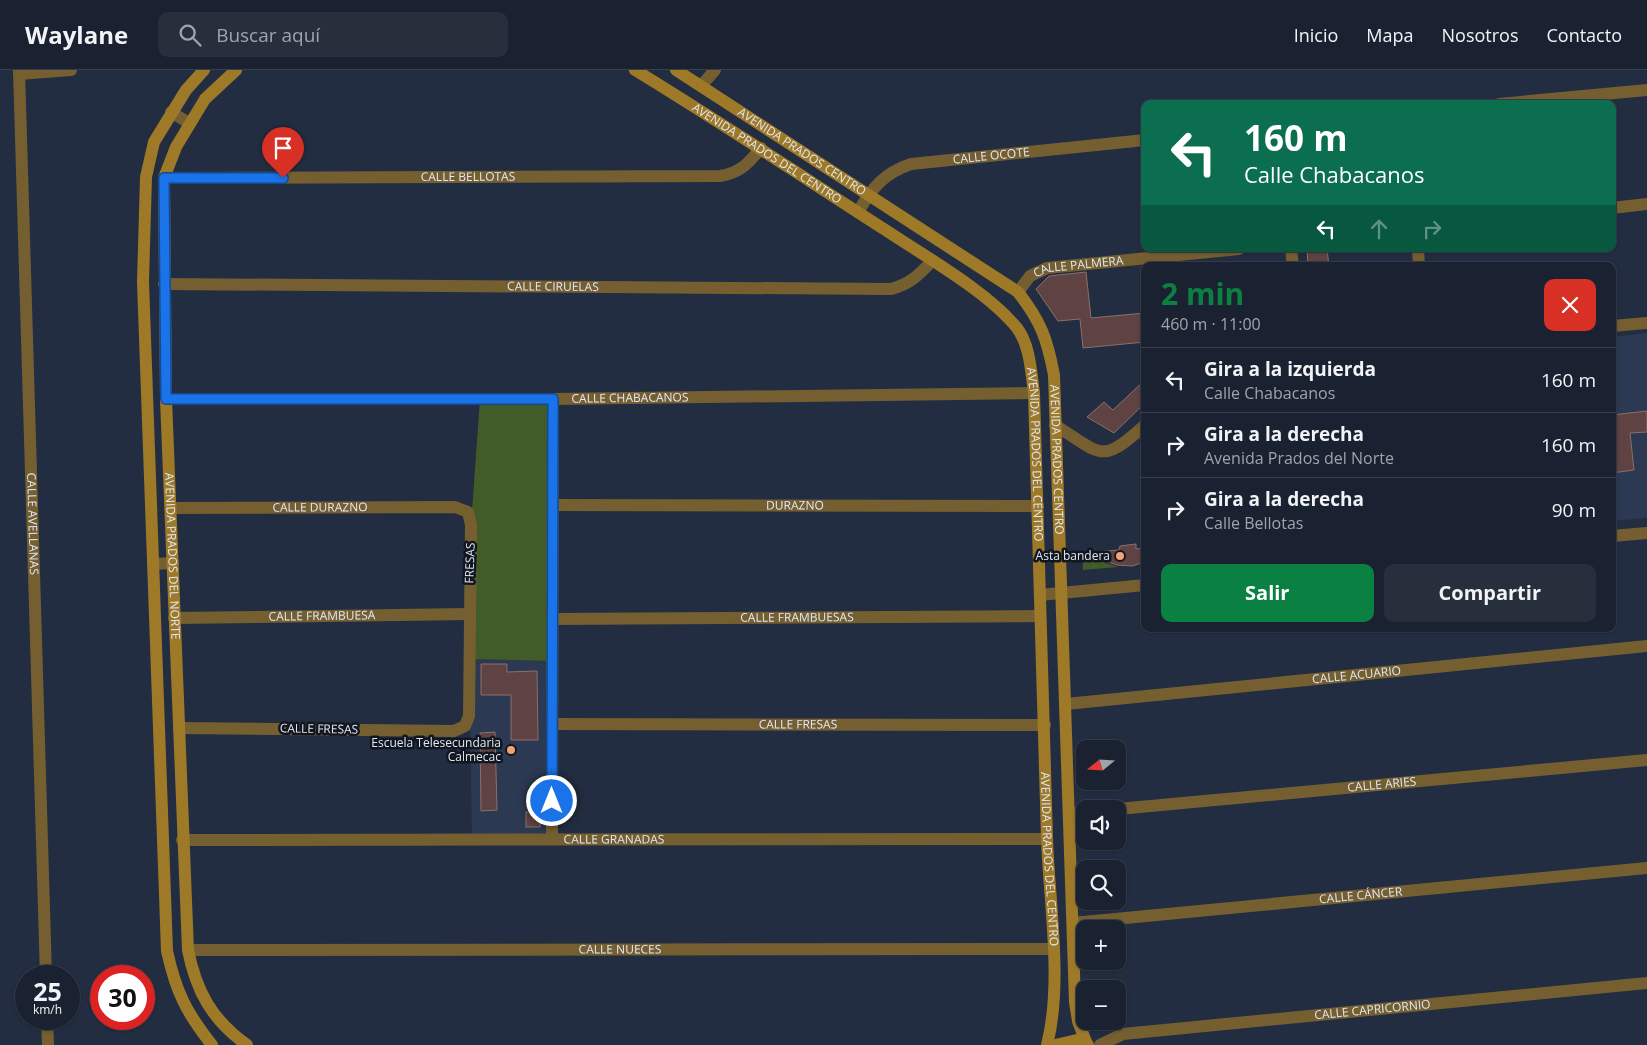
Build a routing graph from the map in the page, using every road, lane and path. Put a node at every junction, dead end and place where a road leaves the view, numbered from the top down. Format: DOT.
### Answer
graph roads {
  1 [pos="71,70"];
  2 [pos="236,70"];
  3 [pos="635,70"];
  4 [pos="676,70"];
  5 [pos="715,70"];
  6 [pos="199,71"];
  7 [pos="19,72"];
  8 [pos="701,86"];
  9 [pos="1647,90"];
  10 [pos="1542,100"];
  11 [pos="171,112"];
  12 [pos="189,123"];
  13 [pos="1141,140"];
  14 [pos="761,148"];
  15 [pos="164,178"];
  16 [pos="868,194"];
  17 [pos="1647,204"];
  18 [pos="1616,208"];
  19 [pos="858,212"];
  20 [pos="1209,252"];
  21 [pos="932,261"];
  22 [pos="164,284"];
  23 [pos="1018,292"];
  24 [pos="1647,323"];
  25 [pos="1616,326"];
  26 [pos="1034,393"];
  27 [pos="166,399"];
  28 [pos="553,399"];
  29 [pos="1055,425"];
  30 [pos="1141,429"];
  31 [pos="553,505"];
  32 [pos="1038,506"];
  33 [pos="171,508"];
  34 [pos="468,512"];
  35 [pos="1647,533"];
  36 [pos="1616,536"];
  37 [pos="173,563"];
  38 [pos="152,564"];
  39 [pos="1141,585"];
  40 [pos="1061,594"];
  41 [pos="1040,595"];
  42 [pos="469,614"];
  43 [pos="1040,616"];
  44 [pos="174,618"];
  45 [pos="553,619"];
  46 [pos="1647,646"];
  47 [pos="1066,704"];
  48 [pos="552,724"];
  49 [pos="1045,726"];
  50 [pos="179,728"];
  51 [pos="1647,760"];
  52 [pos="1126,808"];
  53 [pos="1076,813"];
  54 [pos="1069,814"];
  55 [pos="552,839"];
  56 [pos="1047,839"];
  57 [pos="182,840"];
  58 [pos="1647,868"];
  59 [pos="1073,924"];
  60 [pos="1053,949"];
  61 [pos="188,950"];
  62 [pos="46,965"];
  63 [pos="1647,983"];
  64 [pos="47,1030"];
  65 [pos="1087,1044"];
  66 [pos="48,1045"];
  67 [pos="212,1045"];
  68 [pos="247,1045"];
  69 [pos="1047,1045"];
  70 [pos="1055,1045"];
  71 [pos="1100,1045"];
  1 -- 7 [label="street"];
  2 -- 12 [label="street, AVENIDA PRADOS DEL NORTE"];
  3 -- 14 [label="street, AVENIDA PRADOS DEL CENTRO"];
  4 -- 8 [label="street, AVENIDA PRADOS CENTRO"];
  5 -- 8 [label="street"];
  6 -- 11 [label="street, AVENIDA PRADOS DEL NORTE"];
  7 -- 62 [label="street, CALLE AVELLANAS"];
  8 -- 16 [label="street, AVENIDA PRADOS CENTRO"];
  9 -- 10 [label="street"];
  11 -- 12 [label="street"];
  11 -- 38 [label="street, AVENIDA PRADOS DEL NORTE"];
  12 -- 15 [label="street, AVENIDA PRADOS DEL NORTE"];
  13 -- 16 [label="street, CALLE OCOTE"];
  14 -- 15 [label="street, CALLE BELLOTAS"];
  14 -- 19 [label="street, AVENIDA PRADOS DEL CENTRO"];
  15 -- 22 [label="street, AVENIDA PRADOS DEL NORTE"];
  16 -- 19 [label="street, CALLE OCOTE"];
  16 -- 23 [label="street, AVENIDA PRADOS CENTRO"];
  17 -- 18 [label="street"];
  19 -- 21 [label="street, AVENIDA PRADOS DEL CENTRO"];
  20 -- 23 [label="street, CALLE PALMERA"];
  21 -- 22 [label="street, CALLE CIRUELAS"];
  21 -- 26 [label="street, AVENIDA PRADOS DEL CENTRO"];
  22 -- 27 [label="street, AVENIDA PRADOS DEL NORTE"];
  23 -- 29 [label="street, AVENIDA PRADOS CENTRO"];
  24 -- 25 [label="street"];
  26 -- 28 [label="street, CALLE CHABACANOS"];
  26 -- 32 [label="street, AVENIDA PRADOS DEL CENTRO"];
  27 -- 28 [label="street, CALLE CHABACANOS"];
  27 -- 33 [label="street, AVENIDA PRADOS DEL NORTE"];
  28 -- 31 [label="street"];
  29 -- 30 [label="street"];
  29 -- 40 [label="street, AVENIDA PRADOS CENTRO"];
  31 -- 32 [label="street, DURAZNO"];
  31 -- 45 [label="street"];
  32 -- 41 [label="street, AVENIDA PRADOS DEL CENTRO"];
  33 -- 34 [label="street, CALLE DURAZNO"];
  33 -- 37 [label="street, AVENIDA PRADOS DEL NORTE"];
  34 -- 42 [label="street, FRESAS"];
  35 -- 36 [label="street"];
  37 -- 38 [label="street"];
  37 -- 44 [label="street, AVENIDA PRADOS DEL NORTE"];
  38 -- 67 [label="street, AVENIDA PRADOS DEL NORTE"];
  39 -- 40 [label="street"];
  40 -- 41 [label="street"];
  40 -- 47 [label="street, AVENIDA PRADOS CENTRO"];
  41 -- 43 [label="street, AVENIDA PRADOS DEL CENTRO"];
  42 -- 44 [label="street, CALLE FRAMBUESA"];
  42 -- 50 [label="street, CALLE FRESAS"];
  43 -- 45 [label="street, CALLE FRAMBUESAS"];
  43 -- 49 [label="street, AVENIDA PRADOS DEL CENTRO"];
  44 -- 50 [label="street, AVENIDA PRADOS DEL NORTE"];
  45 -- 48 [label="street"];
  46 -- 47 [label="street, CALLE ACUARIO"];
  47 -- 54 [label="street, AVENIDA PRADOS CENTRO"];
  48 -- 49 [label="street, CALLE FRESAS"];
  48 -- 55 [label="street"];
  49 -- 56 [label="street, AVENIDA PRADOS DEL CENTRO"];
  50 -- 57 [label="street, AVENIDA PRADOS DEL NORTE"];
  51 -- 52 [label="street, CALLE ARIES"];
  53 -- 54 [label="street"];
  54 -- 59 [label="street, AVENIDA PRADOS CENTRO"];
  55 -- 56 [label="street, CALLE GRANADAS"];
  55 -- 57 [label="street, CALLE GRANADAS"];
  56 -- 60 [label="street, AVENIDA PRADOS DEL CENTRO"];
  57 -- 61 [label="street, AVENIDA PRADOS DEL NORTE"];
  58 -- 59 [label="street, CALLE CÁNCER"];
  59 -- 65 [label="street, AVENIDA PRADOS CENTRO"];
  60 -- 61 [label="street, CALLE NUECES"];
  60 -- 69 [label="street, AVENIDA PRADOS DEL CENTRO"];
  61 -- 68 [label="street, AVENIDA PRADOS DEL NORTE"];
  63 -- 71 [label="street, CALLE CAPRICORNIO"];
  64 -- 66 [label="street"];
  65 -- 70 [label="street"];
}
